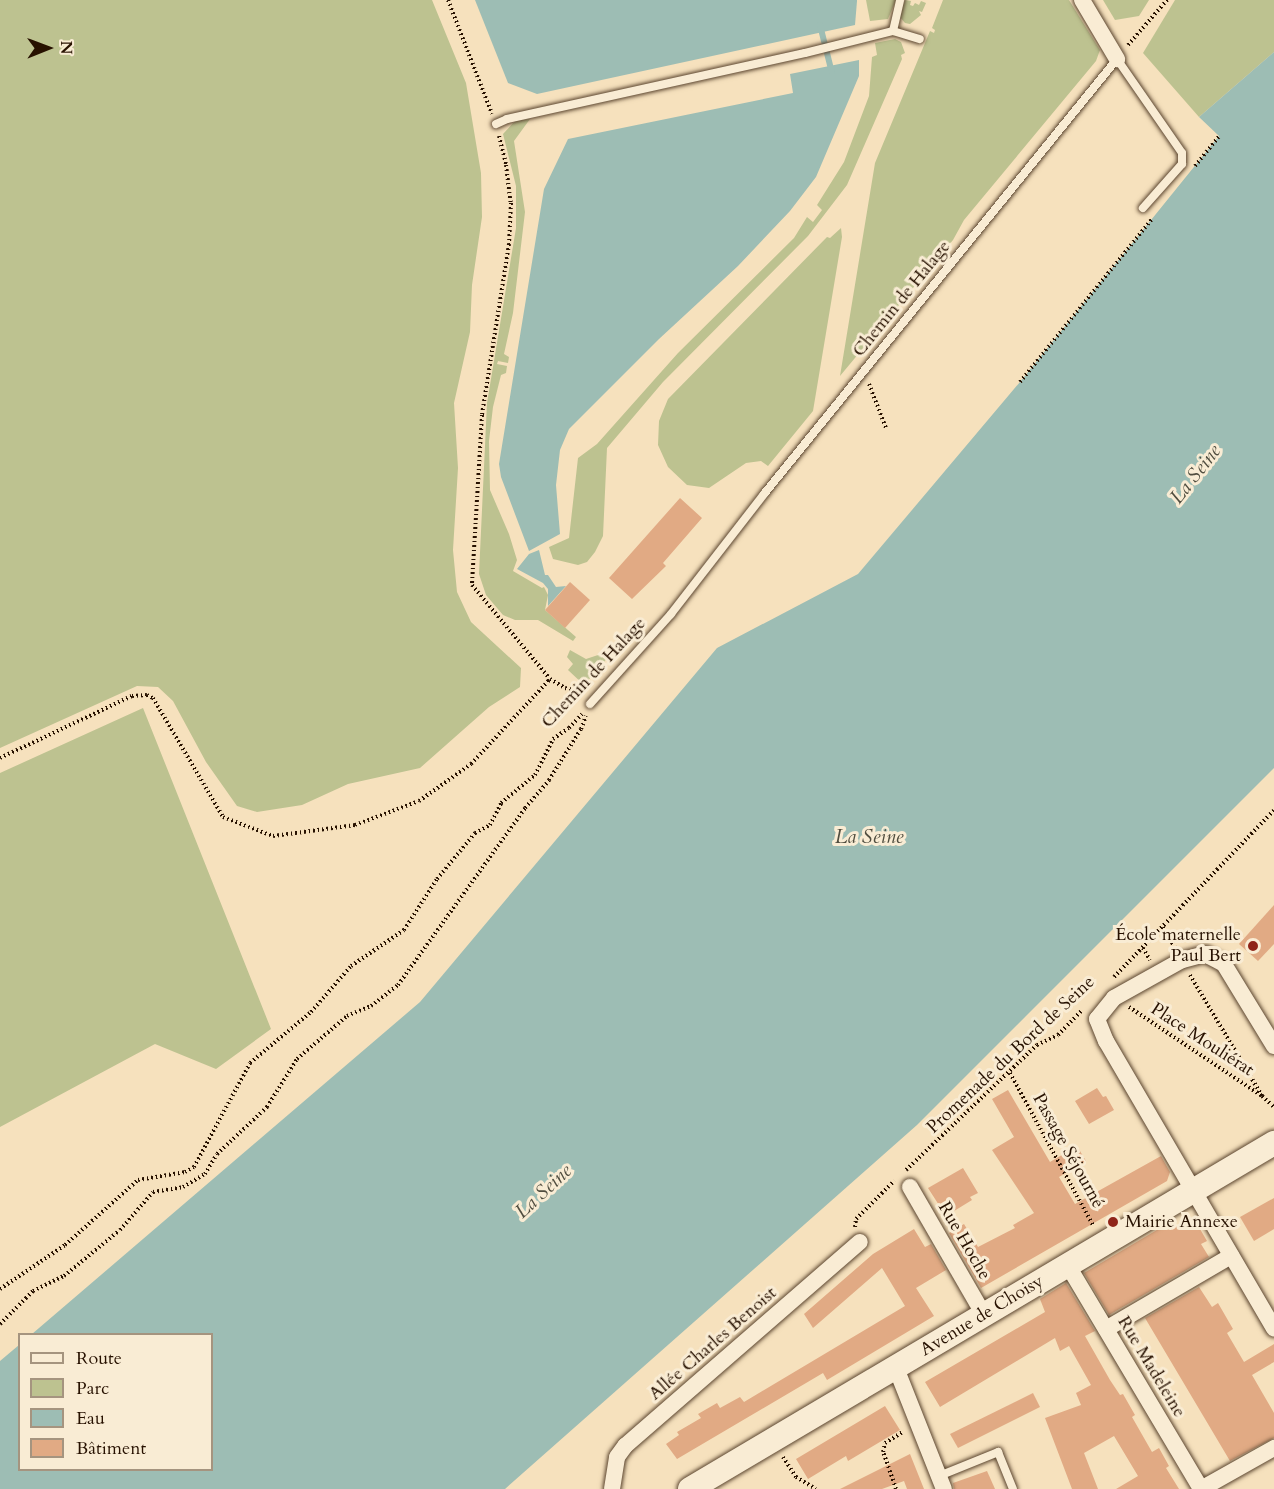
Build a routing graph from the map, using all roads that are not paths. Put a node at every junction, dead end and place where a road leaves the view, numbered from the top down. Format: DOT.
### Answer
graph roads {
  1 [pos="900,0"];
  2 [pos="1082,0"];
  3 [pos="893,30"];
  4 [pos="920,39"];
  5 [pos="1117,59"];
  6 [pos="496,124"];
  7 [pos="1143,208"];
  8 [pos="590,704"];
  9 [pos="1274,1046"];
  10 [pos="1274,1143"];
  11 [pos="903,1180"];
  12 [pos="1192,1190"];
  13 [pos="859,1244"];
  14 [pos="1231,1256"];
  15 [pos="1067,1264"];
  16 [pos="984,1315"];
  17 [pos="1106,1329"];
  18 [pos="1274,1329"];
  19 [pos="896,1368"];
  20 [pos="1274,1448"];
  21 [pos="941,1483"];
  22 [pos="692,1488"];
  23 [pos="612,1489"];
  24 [pos="1013,1489"];
  25 [pos="1201,1489"];
  1 -- 3 [label="lane"];
  2 -- 5 [label="street"];
  3 -- 4 [label="lane"];
  3 -- 6 [label="lane"];
  5 -- 7 [label="lane"];
  5 -- 8 [label="lane, Chemin de Halage"];
  9 -- 12 [label="street"];
  10 -- 12 [label="main road, Avenue de Choisy"];
  11 -- 16 [label="street, Rue Hoche"];
  12 -- 14 [label="street"];
  12 -- 15 [label="main road, Avenue de Choisy"];
  13 -- 23 [label="street, Allée Charles Benoist"];
  14 -- 17 [label="street"];
  14 -- 18 [label="street"];
  15 -- 16 [label="main road, Avenue de Choisy"];
  15 -- 17 [label="street, Rue Madeleine"];
  16 -- 19 [label="main road, Avenue de Choisy"];
  17 -- 25 [label="street, Rue Madeleine"];
  19 -- 21 [label="street"];
  19 -- 22 [label="main road, Avenue de Choisy"];
  20 -- 25 [label="street"];
  21 -- 24 [label="lane"];
}
